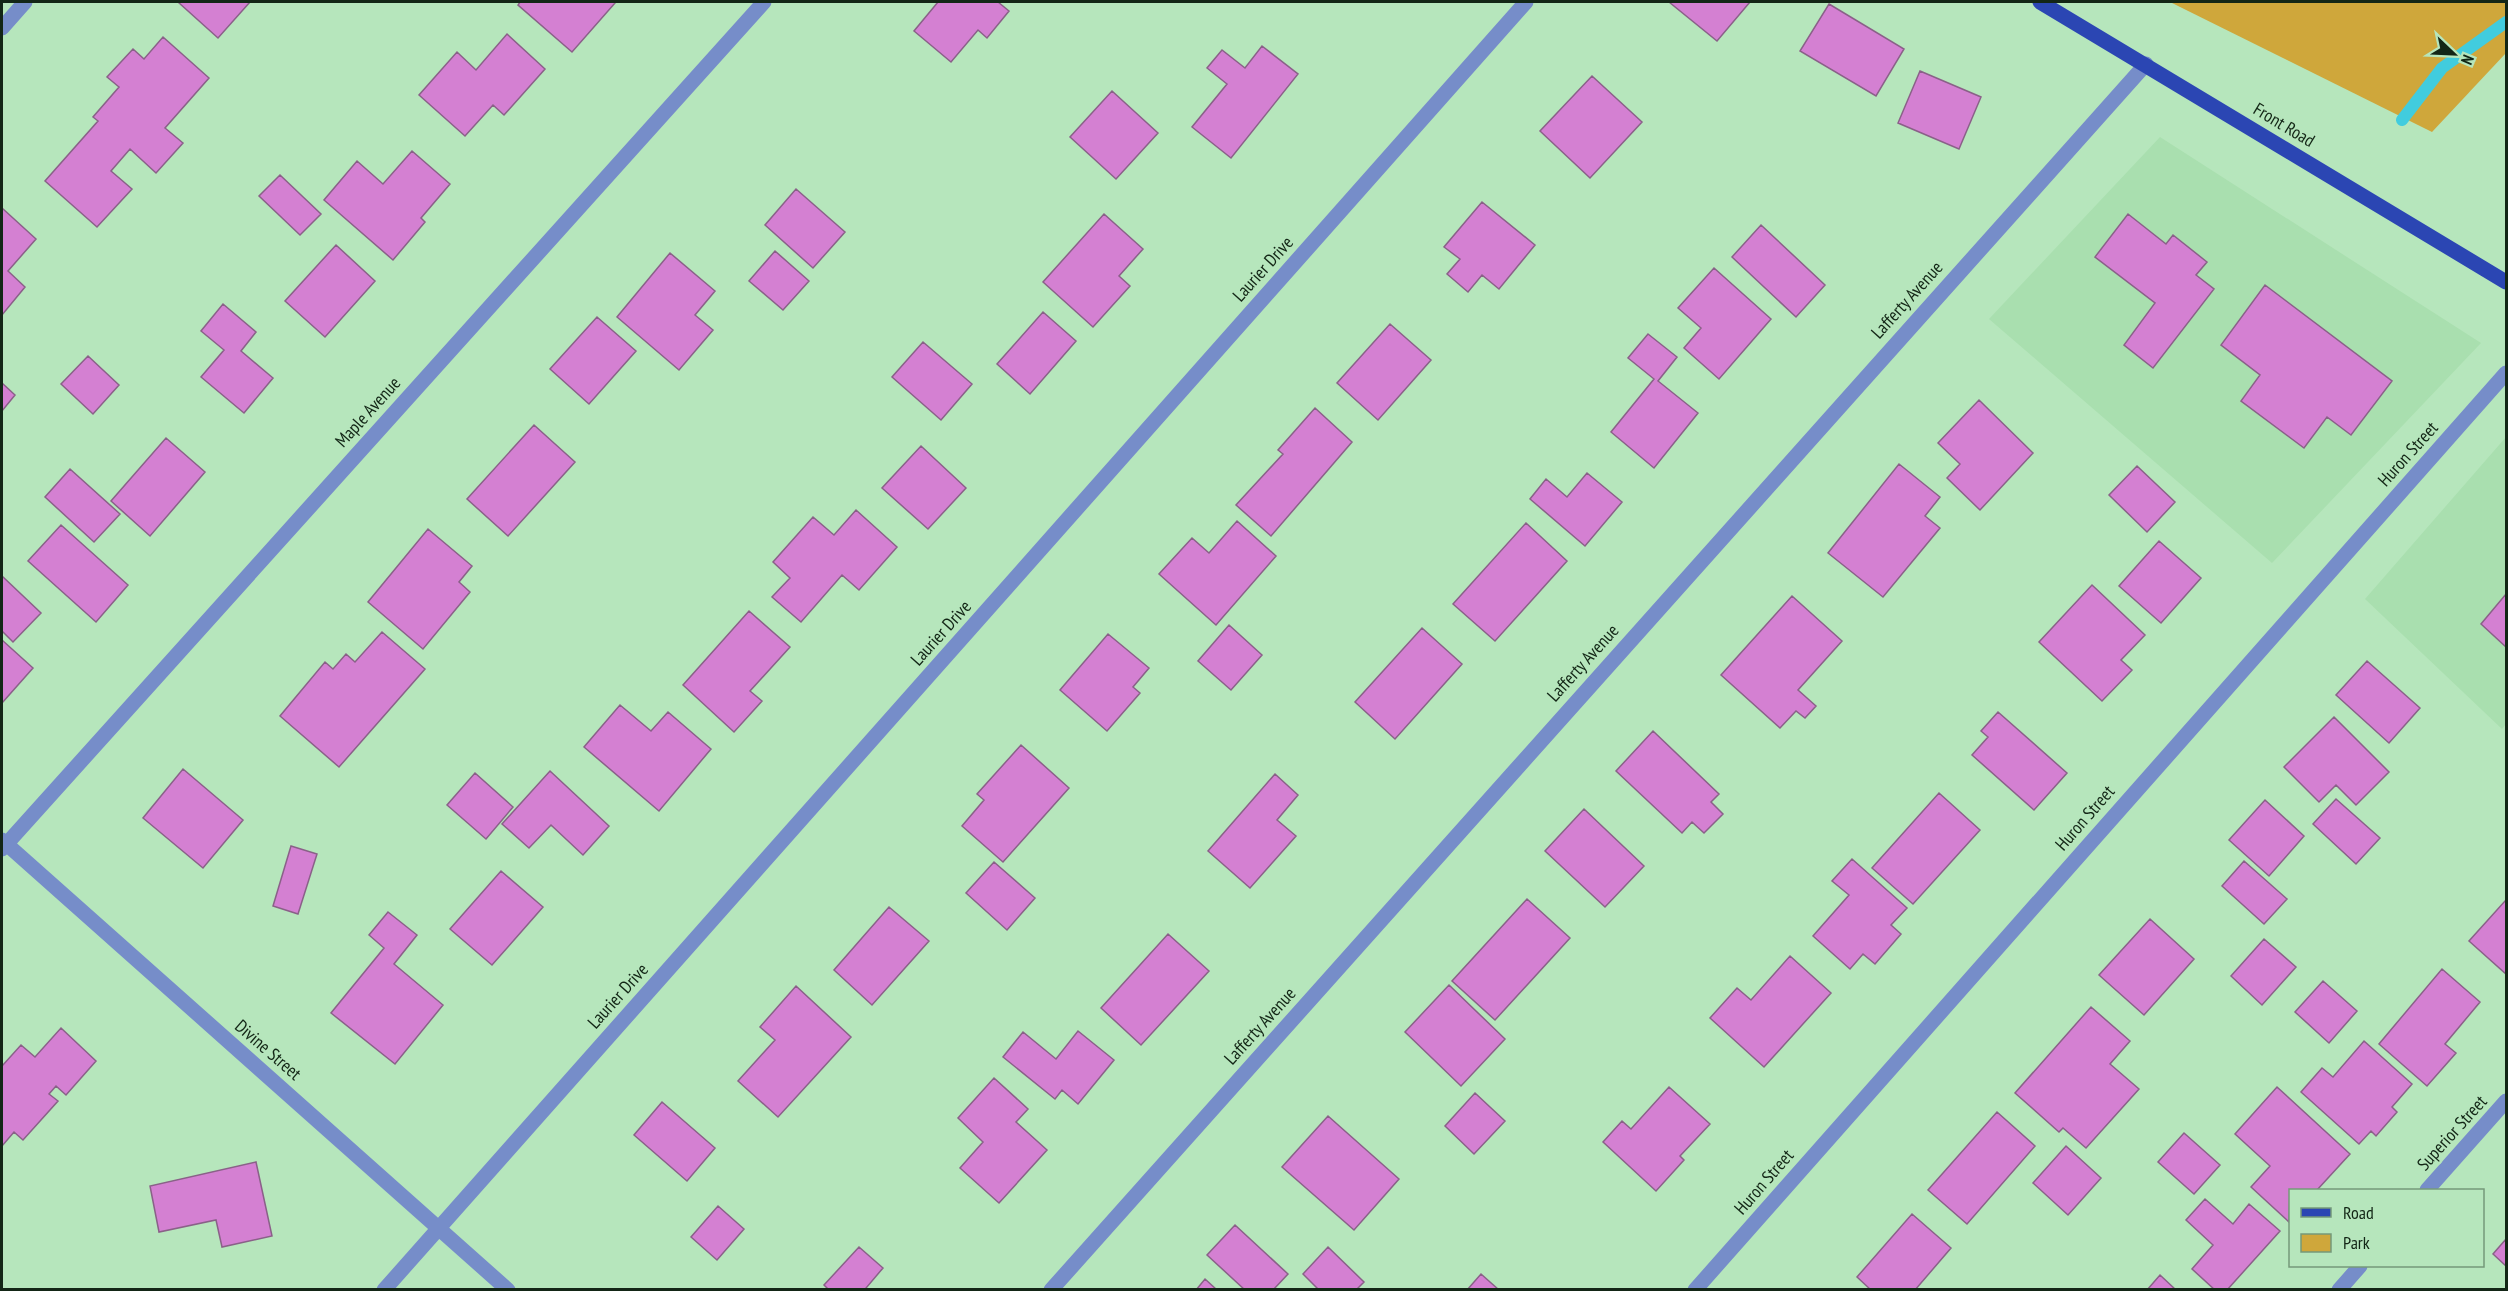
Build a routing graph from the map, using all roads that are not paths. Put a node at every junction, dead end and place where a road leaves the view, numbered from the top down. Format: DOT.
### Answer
graph roads {
  1 [pos="25,2"];
  2 [pos="764,2"];
  3 [pos="1526,2"];
  4 [pos="2040,2"];
  5 [pos="2,28"];
  6 [pos="2146,64"];
  7 [pos="2506,282"];
  8 [pos="2506,373"];
  9 [pos="3,844"];
  10 [pos="2506,1101"];
  11 [pos="2429,1189"];
  12 [pos="439,1228"];
  13 [pos="2359,1267"];
  14 [pos="384,1290"];
  15 [pos="508,1290"];
  16 [pos="1051,1290"];
  17 [pos="1695,1290"];
  18 [pos="2339,1290"];
  1 -- 5 [label="street"];
  2 -- 9 [label="street, Maple Avenue"];
  3 -- 12 [label="street, Laurier Drive"];
  4 -- 6 [label="main road, Front Road"];
  6 -- 7 [label="main road, Front Road"];
  6 -- 16 [label="street, Lafferty Avenue"];
  8 -- 17 [label="street, Huron Street"];
  9 -- 12 [label="street, Divine Street"];
  10 -- 11 [label="street, Superior Street"];
  12 -- 14 [label="street, Laurier Drive"];
  12 -- 15 [label="street, Divine Street"];
  13 -- 18 [label="street"];
}
